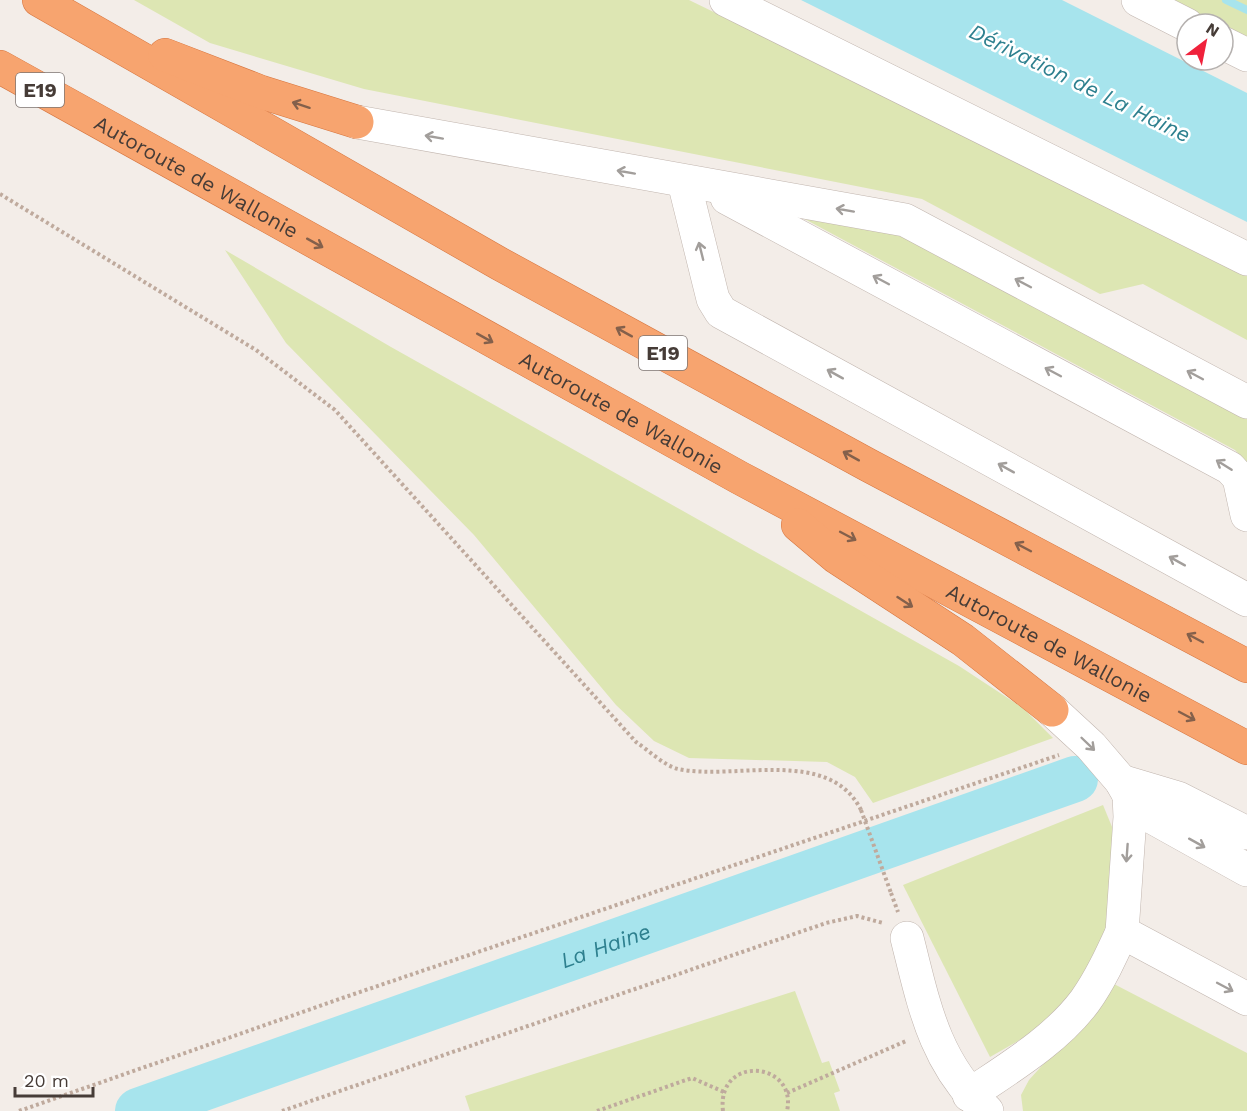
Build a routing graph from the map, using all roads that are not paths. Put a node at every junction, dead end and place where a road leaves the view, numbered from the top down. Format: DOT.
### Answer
graph roads {
  1 [pos="39,0"];
  2 [pos="726,0"];
  3 [pos="1138,0"];
  4 [pos="1175,19"];
  5 [pos="87,27"];
  6 [pos="0,67"];
  7 [pos="357,123"];
  8 [pos="694,184"];
  9 [pos="1247,259"];
  10 [pos="1247,402"];
  11 [pos="740,478"];
  12 [pos="1247,515"];
  13 [pos="1247,600"];
  14 [pos="1247,666"];
  15 [pos="1052,710"];
  16 [pos="1247,748"];
  17 [pos="1125,788"];
  18 [pos="1247,833"];
  19 [pos="1247,870"];
  20 [pos="1122,932"];
  21 [pos="907,938"];
  22 [pos="1247,999"];
  23 [pos="978,1103"];
  1 -- 5 [label="highway, E19"];
  2 -- 9 [label="street"];
  3 -- 4 [label="street"];
  7 -- 5 [label="highway, one-way"];
  14 -- 5 [label="highway, E19, one-way"];
  6 -- 11 [label="highway, Autoroute de Wallonie / E19, one-way"];
  8 -- 7 [label="street, one-way"];
  10 -- 8 [label="street, one-way"];
  12 -- 8 [label="street, one-way"];
  13 -- 8 [label="street, one-way"];
  11 -- 15 [label="highway, one-way"];
  11 -- 16 [label="highway, Autoroute de Wallonie / E19, one-way"];
  15 -- 17 [label="street, one-way"];
  17 -- 18 [label="street"];
  17 -- 19 [label="street, one-way"];
  17 -- 20 [label="street, one-way"];
  20 -- 22 [label="street, one-way"];
  20 -- 23 [label="street"];
  21 -- 23 [label="street"];
}
